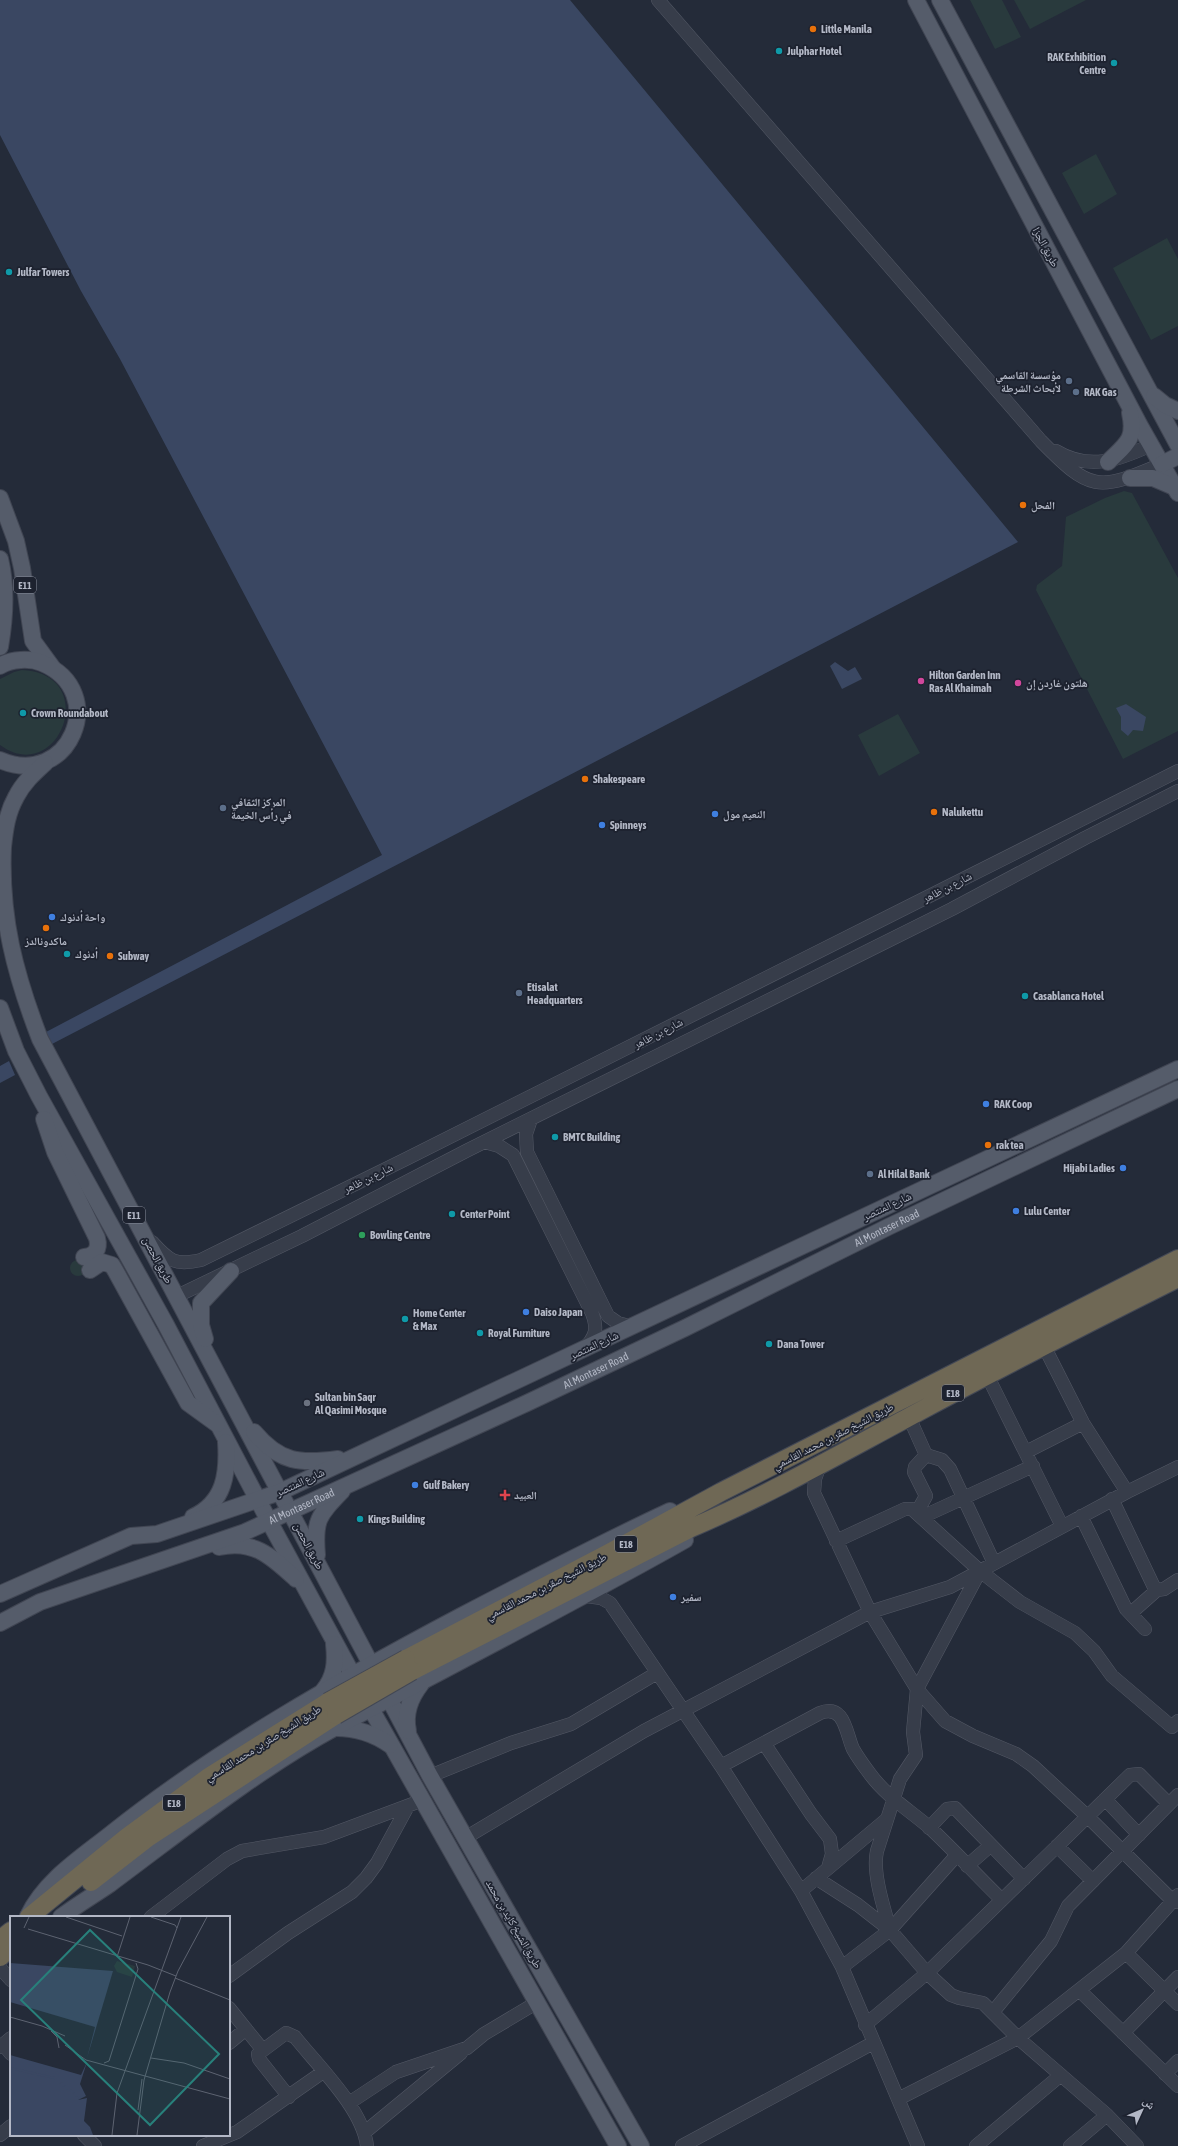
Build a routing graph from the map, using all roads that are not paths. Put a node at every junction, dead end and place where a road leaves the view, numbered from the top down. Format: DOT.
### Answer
graph roads {
  1 [pos="658,0"];
  2 [pos="916,0"];
  3 [pos="940,0"];
  4 [pos="1149,390"];
  5 [pos="1129,406"];
  6 [pos="1178,410"];
  7 [pos="1176,436"];
  8 [pos="1041,441"];
  9 [pos="1151,445"];
  10 [pos="1178,456"];
  11 [pos="1108,462"];
  12 [pos="1162,464"];
  13 [pos="1130,478"];
  14 [pos="1109,483"];
  15 [pos="1176,490"];
  16 [pos="0,498"];
  17 [pos="0,560"];
  18 [pos="0,647"];
  19 [pos="0,666"];
  20 [pos="53,668"];
  21 [pos="0,760"];
  22 [pos="45,763"];
  23 [pos="1178,771"];
  24 [pos="1176,790"];
  25 [pos="1134,794"];
  26 [pos="1086,838"];
  27 [pos="914,903"];
  28 [pos="874,947"];
  29 [pos="0,1008"];
  30 [pos="1178,1069"];
  31 [pos="1178,1089"];
  32 [pos="39,1096"];
  33 [pos="531,1118"];
  34 [pos="485,1142"];
  35 [pos="527,1152"];
  36 [pos="513,1155"];
  37 [pos="406,1160"];
  38 [pos="84,1179"];
  39 [pos="384,1193"];
  40 [pos="142,1230"];
  41 [pos="1178,1259"];
  42 [pos="231,1271"];
  43 [pos="1178,1278"];
  44 [pos="177,1296"];
  45 [pos="606,1310"];
  46 [pos="592,1313"];
  47 [pos="632,1327"];
  48 [pos="1044,1346"];
  49 [pos="583,1350"];
  50 [pos="212,1364"];
  51 [pos="987,1375"];
  52 [pos="239,1414"];
  53 [pos="909,1417"];
  54 [pos="1083,1423"];
  55 [pos="223,1431"];
  56 [pos="1026,1452"];
  57 [pos="926,1455"];
  58 [pos="354,1457"];
  59 [pos="820,1465"];
  60 [pos="1033,1466"];
  61 [pos="1178,1467"];
  62 [pos="788,1482"];
  63 [pos="348,1484"];
  64 [pos="280,1492"];
  65 [pos="1127,1492"];
  66 [pos="814,1494"];
  67 [pos="964,1498"];
  68 [pos="1112,1499"];
  69 [pos="258,1500"];
  70 [pos="290,1511"];
  71 [pos="730,1511"];
  72 [pos="919,1514"];
  73 [pos="1081,1516"];
  74 [pos="269,1521"];
  75 [pos="1062,1526"];
  76 [pos="158,1534"];
  77 [pos="836,1542"];
  78 [pos="169,1558"];
  79 [pos="317,1562"];
  80 [pos="994,1563"];
  81 [pos="980,1570"];
  82 [pos="612,1581"];
  83 [pos="1176,1583"];
  84 [pos="305,1587"];
  85 [pos="1157,1590"];
  86 [pos="0,1594"];
  87 [pos="586,1596"];
  88 [pos="610,1603"];
  89 [pos="870,1612"];
  90 [pos="1130,1614"];
  91 [pos="0,1622"];
  92 [pos="1145,1629"];
  93 [pos="357,1638"];
  94 [pos="334,1640"];
  95 [pos="371,1665"];
  96 [pos="409,1665"];
  97 [pos="657,1673"];
  98 [pos="353,1675"];
  99 [pos="918,1690"];
  100 [pos="390,1700"];
  101 [pos="330,1709"];
  102 [pos="371,1710"];
  103 [pos="684,1712"];
  104 [pos="1176,1727"];
  105 [pos="409,1734"];
  106 [pos="764,1744"];
  107 [pos="393,1748"];
  108 [pos="721,1766"];
  109 [pos="430,1776"];
  110 [pos="892,1798"];
  111 [pos="1105,1799"];
  112 [pos="423,1800"];
  113 [pos="1174,1800"];
  114 [pos="408,1806"];
  115 [pos="1087,1816"];
  116 [pos="887,1819"];
  117 [pos="929,1828"];
  118 [pos="1139,1835"];
  119 [pos="465,1838"];
  120 [pos="830,1840"];
  121 [pos="856,1845"];
  122 [pos="991,1845"];
  123 [pos="1057,1846"];
  124 [pos="1123,1852"];
  125 [pos="956,1856"];
  126 [pos="967,1866"];
  127 [pos="828,1868"];
  128 [pos="816,1878"];
  129 [pos="1024,1879"];
  130 [pos="1093,1881"];
  131 [pos="801,1891"];
  132 [pos="1176,1899"];
  133 [pos="1002,1900"];
  134 [pos="29,1916"];
  135 [pos="60,1916"];
  136 [pos="153,1916"];
  137 [pos="890,1930"];
  138 [pos="10,1934"];
  139 [pos="4,1953"];
  140 [pos="1126,1953"];
  141 [pos="842,1967"];
  142 [pos="927,1973"];
  143 [pos="230,1975"];
  144 [pos="10,1976"];
  145 [pos="1178,1977"];
  146 [pos="1080,1991"];
  147 [pos="1164,1991"];
  148 [pos="536,2003"];
  149 [pos="1178,2004"];
  150 [pos="230,2009"];
  151 [pos="993,2012"];
  152 [pos="865,2025"];
  153 [pos="246,2029"];
  154 [pos="1123,2033"];
  155 [pos="1018,2038"];
  156 [pos="230,2043"];
  157 [pos="872,2043"];
  158 [pos="467,2048"];
  159 [pos="262,2049"];
  160 [pos="1178,2060"];
  161 [pos="323,2072"];
  162 [pos="1165,2074"];
  163 [pos="1061,2075"];
  164 [pos="1178,2086"];
  165 [pos="290,2097"];
  166 [pos="898,2099"];
  167 [pos="349,2103"];
  168 [pos="1107,2115"];
  169 [pos="10,2127"];
  170 [pos="365,2132"];
  171 [pos="0,2135"];
  172 [pos="85,2136"];
  173 [pos="222,2143"];
  174 [pos="614,2145"];
  175 [pos="916,2145"];
  176 [pos="95,2146"];
  177 [pos="203,2146"];
  178 [pos="367,2146"];
  179 [pos="641,2146"];
  180 [pos="682,2146"];
  181 [pos="976,2146"];
  182 [pos="1070,2146"];
  183 [pos="1137,2146"];
  1 -- 8 [label="street"];
  2 -- 5 [label="main road, طريق الجزا"];
  3 -- 4 [label="main road"];
  4 -- 6 [label="main road"];
  4 -- 7 [label="main road"];
  5 -- 9 [label="main road, طريق الجزا"];
  5 -- 11 [label="main road"];
  7 -- 9 [label="main road"];
  8 -- 11 [label="street"];
  8 -- 14 [label="street"];
  9 -- 11 [label="street"];
  9 -- 12 [label="main road, طريق الجزا"];
  10 -- 12 [label="main road"];
  11 -- 14 [label="street"];
  12 -- 13 [label="street"];
  12 -- 15 [label="main road, طريق الجزا"];
  13 -- 14 [label="street"];
  13 -- 15 [label="main road"];
  16 -- 20 [label="main road, E11"];
  17 -- 18 [label="main road, E11"];
  19 -- 20 [label="main road"];
  20 -- 22 [label="main road, طريق الحصن"];
  21 -- 22 [label="main road"];
  22 -- 40 [label="main road, طريق الحصن / E11"];
  23 -- 25 [label="street, شارع بن ظاهر"];
  24 -- 26 [label="street, شارع بن ظاهر"];
  25 -- 26 [label="street"];
  25 -- 27 [label="street, شارع بن ظاهر"];
  26 -- 28 [label="street, شارع بن ظاهر"];
  27 -- 28 [label="street"];
  27 -- 37 [label="street, شارع بن ظاهر"];
  28 -- 33 [label="street, شارع بن ظاهر"];
  29 -- 32 [label="main road, طريق الحصن / E11"];
  30 -- 47 [label="main road, شارع المنتصر"];
  31 -- 63 [label="main road, Al Montaser Road"];
  32 -- 38 [label="main road, طريق الحصن / E11"];
  32 -- 55 [label="main road"];
  33 -- 34 [label="street, شارع بن ظاهر"];
  33 -- 35 [label="street"];
  34 -- 36 [label="street"];
  34 -- 39 [label="street, شارع بن ظاهر"];
  35 -- 36 [label="street"];
  35 -- 45 [label="street"];
  36 -- 46 [label="street"];
  37 -- 39 [label="street"];
  37 -- 40 [label="street, شارع بن ظاهر"];
  38 -- 44 [label="main road"];
  38 -- 55 [label="main road, طريق الحصن / E11"];
  39 -- 42 [label="street, شارع بن ظاهر"];
  40 -- 44 [label="main road, طريق الحصن / E11"];
  41 -- 96 [label="highway, طريق الشيخ صقر بن محمد القاسمي / E18"];
  42 -- 44 [label="street, شارع بن ظاهر"];
  42 -- 50 [label="main road"];
  43 -- 48 [label="highway, طريق الشيخ صقر بن محمد القاسمي / E18"];
  44 -- 50 [label="main road, طريق الحصن / E11"];
  45 -- 46 [label="street"];
  45 -- 47 [label="street"];
  46 -- 49 [label="street"];
  47 -- 49 [label="main road, شارع المنتصر"];
  48 -- 51 [label="highway, طريق الشيخ صقر بن محمد القاسمي / E18"];
  48 -- 54 [label="street"];
  49 -- 58 [label="main road, شارع المنتصر"];
  50 -- 52 [label="main road, طريق الحصن / E11"];
  51 -- 53 [label="highway, طريق الشيخ صقر بن محمد القاسمي / E18"];
  51 -- 56 [label="street"];
  52 -- 58 [label="main road"];
  52 -- 64 [label="main road, طريق الحصن / E11"];
  53 -- 57 [label="street"];
  53 -- 59 [label="highway, طريق الشيخ صقر بن محمد القاسمي / E18"];
  54 -- 56 [label="street"];
  54 -- 65 [label="street"];
  55 -- 69 [label="main road, طريق الحصن / E11"];
  55 -- 76 [label="main road"];
  56 -- 60 [label="street"];
  57 -- 67 [label="street"];
  57 -- 72 [label="street"];
  58 -- 64 [label="main road, شارع المنتصر"];
  59 -- 62 [label="highway, طريق الشيخ صقر بن محمد القاسمي / E18"];
  59 -- 66 [label="street"];
  60 -- 67 [label="street"];
  60 -- 75 [label="street"];
  61 -- 65 [label="street"];
  62 -- 66 [label="street"];
  62 -- 71 [label="highway, طريق الشيخ صقر بن محمد القاسمي / E18"];
  63 -- 70 [label="main road, Al Montaser Road"];
  63 -- 79 [label="main road"];
  64 -- 69 [label="main road, شارع المنتصر"];
  64 -- 70 [label="main road, طريق الحصن / E11"];
  65 -- 68 [label="street"];
  66 -- 77 [label="street"];
  67 -- 72 [label="street"];
  67 -- 80 [label="street"];
  68 -- 73 [label="street"];
  68 -- 85 [label="street"];
  69 -- 74 [label="main road, طريق الحصن / E11"];
  69 -- 76 [label="main road, شارع المنتصر"];
  70 -- 74 [label="main road, Al Montaser Road"];
  70 -- 79 [label="main road, طريق الحصن / E11"];
  71 -- 82 [label="main road"];
  71 -- 96 [label="highway, طريق الشيخ صقر بن محمد القاسمي / E18"];
  72 -- 77 [label="street"];
  72 -- 81 [label="street"];
  73 -- 75 [label="street"];
  73 -- 90 [label="street"];
  74 -- 78 [label="main road, Al Montaser Road"];
  74 -- 84 [label="main road, طريق الحصن / E11"];
  75 -- 80 [label="street"];
  76 -- 86 [label="main road, شارع المنتصر"];
  77 -- 89 [label="street"];
  78 -- 84 [label="main road"];
  78 -- 91 [label="main road, Al Montaser Road"];
  79 -- 93 [label="main road, طريق الحصن / E11"];
  80 -- 81 [label="street"];
  81 -- 89 [label="street"];
  81 -- 99 [label="street"];
  81 -- 104 [label="street"];
  82 -- 87 [label="main road"];
  82 -- 88 [label="street"];
  83 -- 85 [label="street"];
  84 -- 94 [label="main road, طريق الحصن / E11"];
  85 -- 90 [label="street"];
  87 -- 88 [label="street"];
  87 -- 96 [label="main road"];
  88 -- 97 [label="street"];
  89 -- 99 [label="street"];
  89 -- 103 [label="street"];
  90 -- 92 [label="street"];
  93 -- 95 [label="main road, طريق الحصن / E11"];
  93 -- 96 [label="main road"];
  94 -- 98 [label="main road, طريق الحصن / E11"];
  94 -- 101 [label="main road"];
  95 -- 96 [label="main road"];
  95 -- 98 [label="main road"];
  95 -- 100 [label="main road, طريق الحصن / E11"];
  96 -- 100 [label="main road"];
  96 -- 101 [label="highway, طريق الشيخ صقر بن محمد القاسمي / E18, bridge"];
  96 -- 105 [label="main road"];
  97 -- 103 [label="street"];
  97 -- 109 [label="street"];
  98 -- 101 [label="main road"];
  98 -- 102 [label="main road, طريق الحصن / E11"];
  99 -- 110 [label="street"];
  99 -- 115 [label="street"];
  100 -- 102 [label="main road"];
  100 -- 105 [label="main road, طريق الشيخ كايد بن محمد"];
  101 -- 102 [label="main road"];
  101 -- 107 [label="main road"];
  101 -- 134 [label="highway, طريق الشيخ صقر بن محمد القاسمي / E18"];
  101 -- 135 [label="highway, طريق الشيخ صقر بن محمد القاسمي / E18"];
  102 -- 107 [label="main road, طريق الشيخ كايد بن محمد"];
  103 -- 108 [label="street"];
  103 -- 119 [label="street"];
  105 -- 109 [label="main road, طريق الشيخ كايد بن محمد"];
  106 -- 108 [label="street"];
  106 -- 110 [label="street"];
  106 -- 120 [label="street"];
  107 -- 112 [label="main road, طريق الشيخ كايد بن محمد"];
  108 -- 131 [label="street"];
  109 -- 119 [label="main road, طريق الشيخ كايد بن محمد"];
  110 -- 116 [label="street"];
  110 -- 117 [label="street"];
  111 -- 113 [label="street"];
  111 -- 115 [label="street"];
  111 -- 118 [label="street"];
  112 -- 114 [label="street"];
  112 -- 148 [label="main road, طريق الشيخ كايد بن محمد"];
  113 -- 118 [label="street"];
  114 -- 136 [label="street"];
  114 -- 143 [label="street"];
  115 -- 123 [label="street"];
  115 -- 124 [label="street"];
  116 -- 121 [label="street"];
  116 -- 137 [label="street"];
  117 -- 122 [label="street"];
  117 -- 125 [label="street"];
  118 -- 124 [label="street"];
  119 -- 179 [label="main road, طريق الشيخ كايد بن محمد"];
  120 -- 121 [label="street"];
  120 -- 127 [label="street"];
  121 -- 127 [label="street"];
  122 -- 126 [label="street"];
  122 -- 129 [label="street"];
  123 -- 129 [label="street"];
  123 -- 130 [label="street"];
  124 -- 130 [label="street"];
  124 -- 132 [label="street"];
  125 -- 126 [label="street"];
  125 -- 137 [label="street"];
  126 -- 133 [label="street"];
  127 -- 128 [label="street"];
  128 -- 131 [label="street"];
  128 -- 137 [label="street"];
  129 -- 133 [label="street"];
  130 -- 151 [label="street"];
  131 -- 141 [label="street"];
  132 -- 140 [label="street"];
  133 -- 142 [label="street"];
  137 -- 141 [label="street"];
  137 -- 142 [label="street"];
  138 -- 139 [label="highway"];
  139 -- 144 [label="street"];
  140 -- 146 [label="street"];
  140 -- 147 [label="street"];
  141 -- 152 [label="street"];
  142 -- 151 [label="street"];
  142 -- 152 [label="street"];
  145 -- 147 [label="street"];
  146 -- 154 [label="street"];
  146 -- 155 [label="street"];
  147 -- 149 [label="street"];
  147 -- 154 [label="street"];
  148 -- 158 [label="street"];
  148 -- 174 [label="main road, طريق الشيخ كايد بن محمد"];
  150 -- 153 [label="street"];
  151 -- 155 [label="street"];
  152 -- 157 [label="street"];
  153 -- 156 [label="street"];
  153 -- 159 [label="street"];
  154 -- 162 [label="street"];
  155 -- 163 [label="street"];
  155 -- 166 [label="street"];
  157 -- 166 [label="street"];
  157 -- 180 [label="street"];
  158 -- 167 [label="street"];
  158 -- 170 [label="street"];
  159 -- 161 [label="street"];
  159 -- 165 [label="street"];
  160 -- 162 [label="street"];
  161 -- 165 [label="street"];
  161 -- 167 [label="street"];
  162 -- 164 [label="street"];
  163 -- 168 [label="street"];
  163 -- 181 [label="street"];
  165 -- 173 [label="street"];
  166 -- 175 [label="street"];
  167 -- 170 [label="street"];
  168 -- 182 [label="street"];
  168 -- 183 [label="street"];
  169 -- 171 [label="street"];
  170 -- 178 [label="street"];
  172 -- 176 [label="street"];
  173 -- 177 [label="street"];
}
